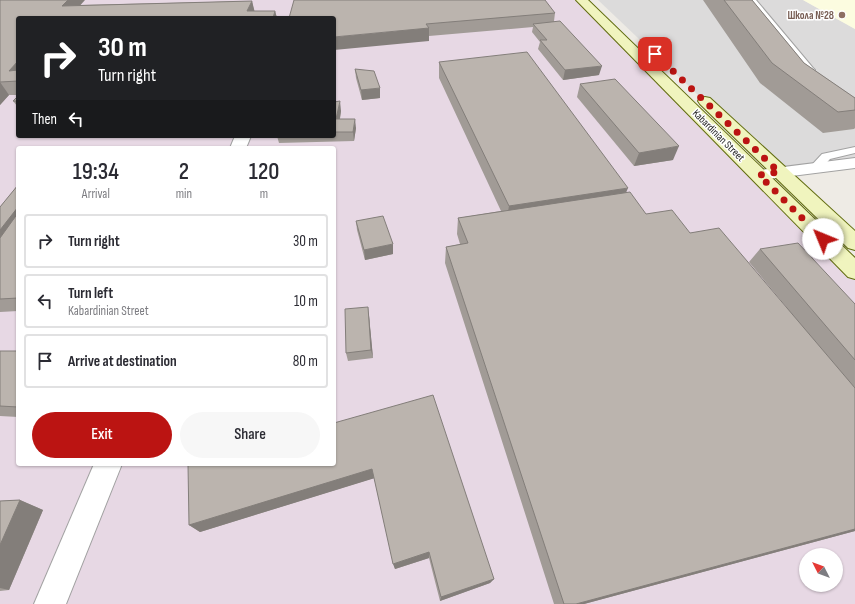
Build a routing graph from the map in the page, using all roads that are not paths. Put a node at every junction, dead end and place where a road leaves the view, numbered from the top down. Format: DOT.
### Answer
graph roads {
  1 [pos="582,0"];
  2 [pos="598,0"];
  3 [pos="752,0"];
  4 [pos="666,64"];
  5 [pos="816,78"];
  6 [pos="694,91"];
  7 [pos="855,150"];
  8 [pos="855,164"];
  9 [pos="815,168"];
  10 [pos="779,172"];
  11 [pos="759,175"];
  12 [pos="855,244"];
  13 [pos="855,271"];
  14 [pos="107,466"];
  15 [pos="50,604"];
  1 -- 11 [label="main road, Kabardinian Street"];
  2 -- 4 [label="main road"];
  3 -- 5 [label="lane"];
  6 -- 10 [label="main road, Kabardinian Street"];
  7 -- 9 [label="lane"];
  8 -- 9 [label="street"];
  9 -- 10 [label="street"];
  10 -- 11 [label="street"];
  10 -- 12 [label="main road, Kabardinian Street"];
  11 -- 13 [label="main road, Kabardinian Street"];
  14 -- 15 [label="street"];
}
